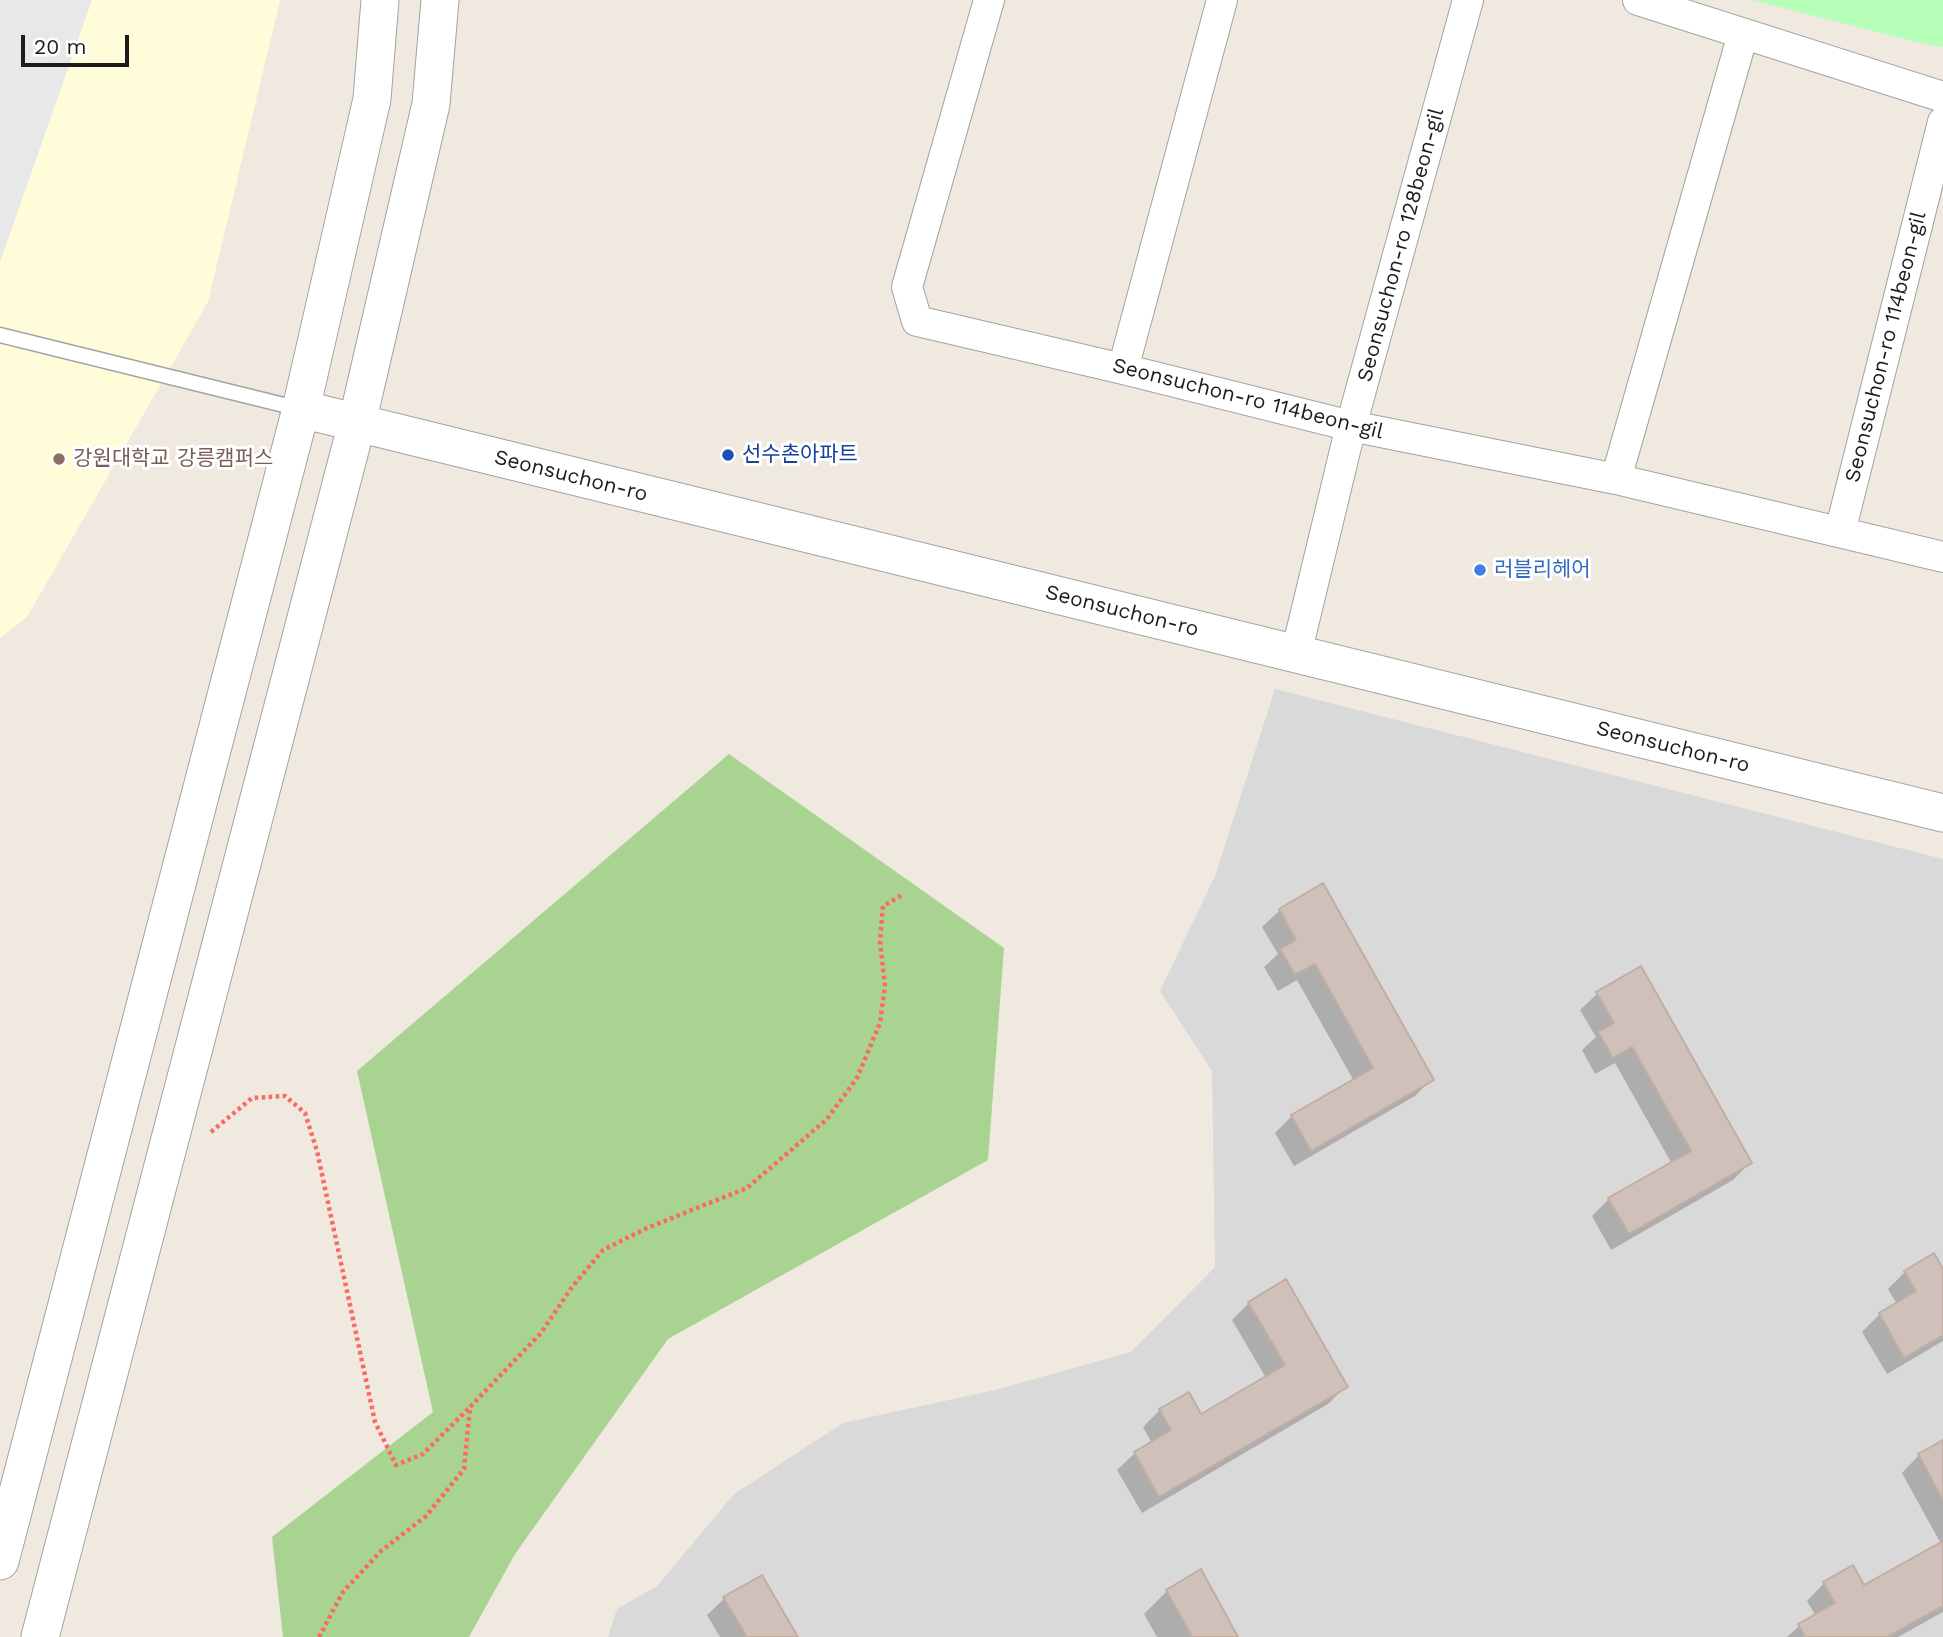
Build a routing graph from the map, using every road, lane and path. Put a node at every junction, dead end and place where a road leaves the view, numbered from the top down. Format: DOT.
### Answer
graph roads {
  1 [pos="380,0"];
  2 [pos="440,0"];
  3 [pos="989,0"];
  4 [pos="1222,0"];
  5 [pos="1468,0"];
  6 [pos="1638,0"];
  7 [pos="1743,34"];
  8 [pos="1943,97"];
  9 [pos="1943,122"];
  10 [pos="0,335"];
  11 [pos="1123,369"];
  12 [pos="301,409"];
  13 [pos="357,423"];
  14 [pos="1351,426"];
  15 [pos="1616,479"];
  16 [pos="1840,532"];
  17 [pos="1943,557"];
  18 [pos="1296,654"];
  19 [pos="1943,813"];
  20 [pos="904,894"];
  21 [pos="162,1171"];
  22 [pos="470,1407"];
  23 [pos="0,1561"];
  24 [pos="40,1637"];
  25 [pos="319,1637"];
  1 -- 12 [label="street"];
  2 -- 13 [label="street"];
  3 -- 11 [label="street, Seonsuchon-ro 114beon-gil"];
  4 -- 11 [label="street"];
  5 -- 14 [label="street, Seonsuchon-ro 128beon-gil"];
  6 -- 7 [label="street"];
  7 -- 8 [label="street"];
  7 -- 15 [label="street"];
  9 -- 16 [label="street, Seonsuchon-ro 114beon-gil"];
  10 -- 12 [label="lane"];
  11 -- 14 [label="street, Seonsuchon-ro 114beon-gil"];
  12 -- 13 [label="street, Seonsuchon-ro"];
  12 -- 23 [label="street"];
  13 -- 18 [label="street, Seonsuchon-ro"];
  13 -- 21 [label="street"];
  14 -- 15 [label="street, Seonsuchon-ro 114beon-gil"];
  14 -- 18 [label="street, Seonsuchon-ro 128beon-gil"];
  15 -- 16 [label="street, Seonsuchon-ro 114beon-gil"];
  16 -- 17 [label="street, Seonsuchon-ro 114beon-gil"];
  18 -- 19 [label="street, Seonsuchon-ro"];
  20 -- 22 [label="path"];
  21 -- 22 [label="path"];
  21 -- 24 [label="street"];
  22 -- 25 [label="path"];
}
